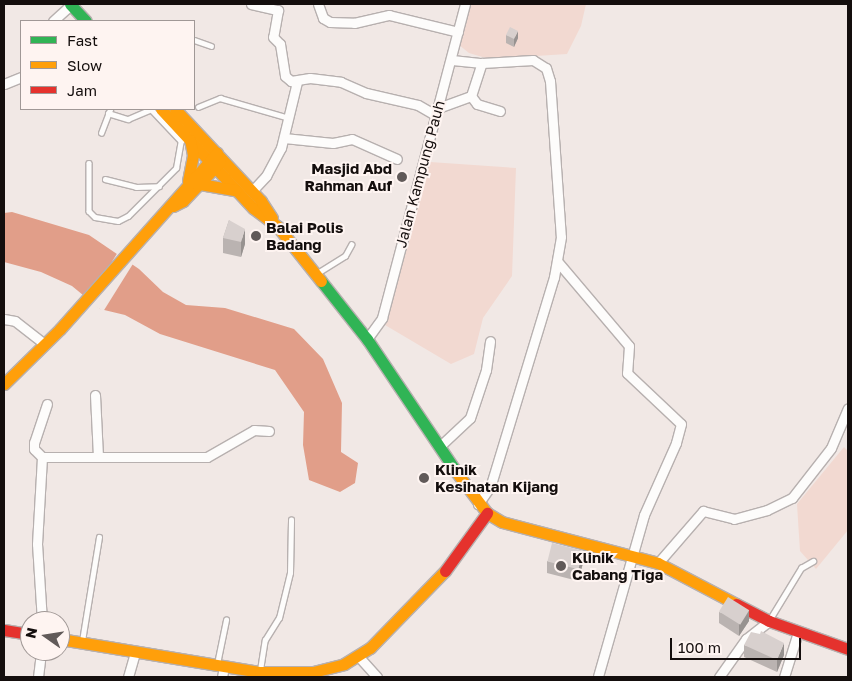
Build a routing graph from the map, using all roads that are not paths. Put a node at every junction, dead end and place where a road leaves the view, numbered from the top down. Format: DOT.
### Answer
graph roads {
  1 [pos="71,4"];
  2 [pos="251,4"];
  3 [pos="318,4"];
  4 [pos="465,4"];
  5 [pos="54,20"];
  6 [pos="85,20"];
  7 [pos="458,32"];
  8 [pos="195,40"];
  9 [pos="211,46"];
  10 [pos="452,60"];
  11 [pos="482,63"];
  12 [pos="20,77"];
  13 [pos="297,82"];
  14 [pos="4,84"];
  15 [pos="471,96"];
  16 [pos="198,107"];
  17 [pos="151,110"];
  18 [pos="155,110"];
  19 [pos="176,110"];
  20 [pos="109,111"];
  21 [pos="436,111"];
  22 [pos="500,111"];
  23 [pos="288,118"];
  24 [pos="101,133"];
  25 [pos="284,138"];
  26 [pos="186,139"];
  27 [pos="397,159"];
  28 [pos="216,160"];
  29 [pos="89,163"];
  30 [pos="105,179"];
  31 [pos="200,184"];
  32 [pos="186,185"];
  33 [pos="159,186"];
  34 [pos="247,193"];
  35 [pos="172,206"];
  36 [pos="351,245"];
  37 [pos="557,260"];
  38 [pos="315,275"];
  39 [pos="4,319"];
  40 [pos="367,339"];
  41 [pos="490,341"];
  42 [pos="44,344"];
  43 [pos="4,384"];
  44 [pos="95,395"];
  45 [pos="47,404"];
  46 [pos="848,408"];
  47 [pos="269,431"];
  48 [pos="439,447"];
  49 [pos="98,456"];
  50 [pos="42,457"];
  51 [pos="478,504"];
  52 [pos="490,515"];
  53 [pos="292,520"];
  54 [pos="100,537"];
  55 [pos="632,556"];
  56 [pos="813,561"];
  57 [pos="658,563"];
  58 [pos="41,611"];
  59 [pos="226,620"];
  60 [pos="769,621"];
  61 [pos="4,630"];
  62 [pos="20,632"];
  63 [pos="798,632"];
  64 [pos="70,640"];
  65 [pos="82,642"];
  66 [pos="848,649"];
  67 [pos="135,652"];
  68 [pos="359,657"];
  69 [pos="40,661"];
  70 [pos="221,670"];
  71 [pos="260,672"];
  72 [pos="38,677"];
  73 [pos="128,677"];
  74 [pos="377,677"];
  75 [pos="598,677"];
  76 [pos="718,677"];
  77 [pos="784,677"];
  1 -- 5 [label="street"];
  1 -- 6 [label="street"];
  2 -- 13 [label="street"];
  3 -- 7 [label="street"];
  4 -- 7 [label="street, Jalan Kampung Pauh"];
  7 -- 10 [label="street, Jalan Kampung Pauh"];
  8 -- 9 [label="lane"];
  10 -- 11 [label="street"];
  10 -- 21 [label="street, Jalan Kampung Pauh"];
  11 -- 15 [label="street"];
  11 -- 37 [label="street"];
  12 -- 14 [label="street"];
  13 -- 21 [label="street"];
  13 -- 23 [label="street"];
  15 -- 21 [label="street"];
  15 -- 22 [label="street"];
  16 -- 23 [label="lane"];
  17 -- 20 [label="lane"];
  18 -- 26 [label="street"];
  19 -- 28 [label="street"];
  20 -- 24 [label="lane"];
  21 -- 40 [label="street, Jalan Kampung Pauh"];
  23 -- 25 [label="street"];
  25 -- 27 [label="street"];
  25 -- 34 [label="street"];
  26 -- 28 [label="street"];
  26 -- 32 [label="street"];
  26 -- 33 [label="lane"];
  28 -- 31 [label="street"];
  28 -- 32 [label="street"];
  28 -- 34 [label="street"];
  29 -- 33 [label="lane"];
  30 -- 33 [label="lane"];
  31 -- 34 [label="street"];
  31 -- 35 [label="street"];
  32 -- 35 [label="street"];
  34 -- 38 [label="street"];
  35 -- 42 [label="street"];
  36 -- 38 [label="lane"];
  37 -- 51 [label="street"];
  37 -- 55 [label="street"];
  38 -- 40 [label="street"];
  39 -- 42 [label="street"];
  40 -- 48 [label="street"];
  41 -- 48 [label="street"];
  42 -- 43 [label="street"];
  44 -- 49 [label="street"];
  45 -- 50 [label="street"];
  46 -- 57 [label="street"];
  47 -- 49 [label="street"];
  48 -- 51 [label="street"];
  49 -- 50 [label="street"];
  50 -- 58 [label="street"];
  51 -- 52 [label="street"];
  52 -- 55 [label="street"];
  52 -- 68 [label="street"];
  53 -- 71 [label="lane"];
  54 -- 65 [label="lane"];
  55 -- 57 [label="street"];
  55 -- 75 [label="street"];
  56 -- 60 [label="lane"];
  57 -- 60 [label="street"];
  59 -- 70 [label="lane"];
  60 -- 63 [label="street"];
  60 -- 76 [label="street"];
  61 -- 62 [label="street"];
  63 -- 66 [label="street"];
  63 -- 77 [label="street"];
  64 -- 65 [label="street"];
  65 -- 67 [label="street"];
  67 -- 70 [label="street"];
  67 -- 73 [label="street"];
  68 -- 71 [label="street"];
  68 -- 74 [label="street"];
  69 -- 72 [label="street"];
  70 -- 71 [label="street"];
}
